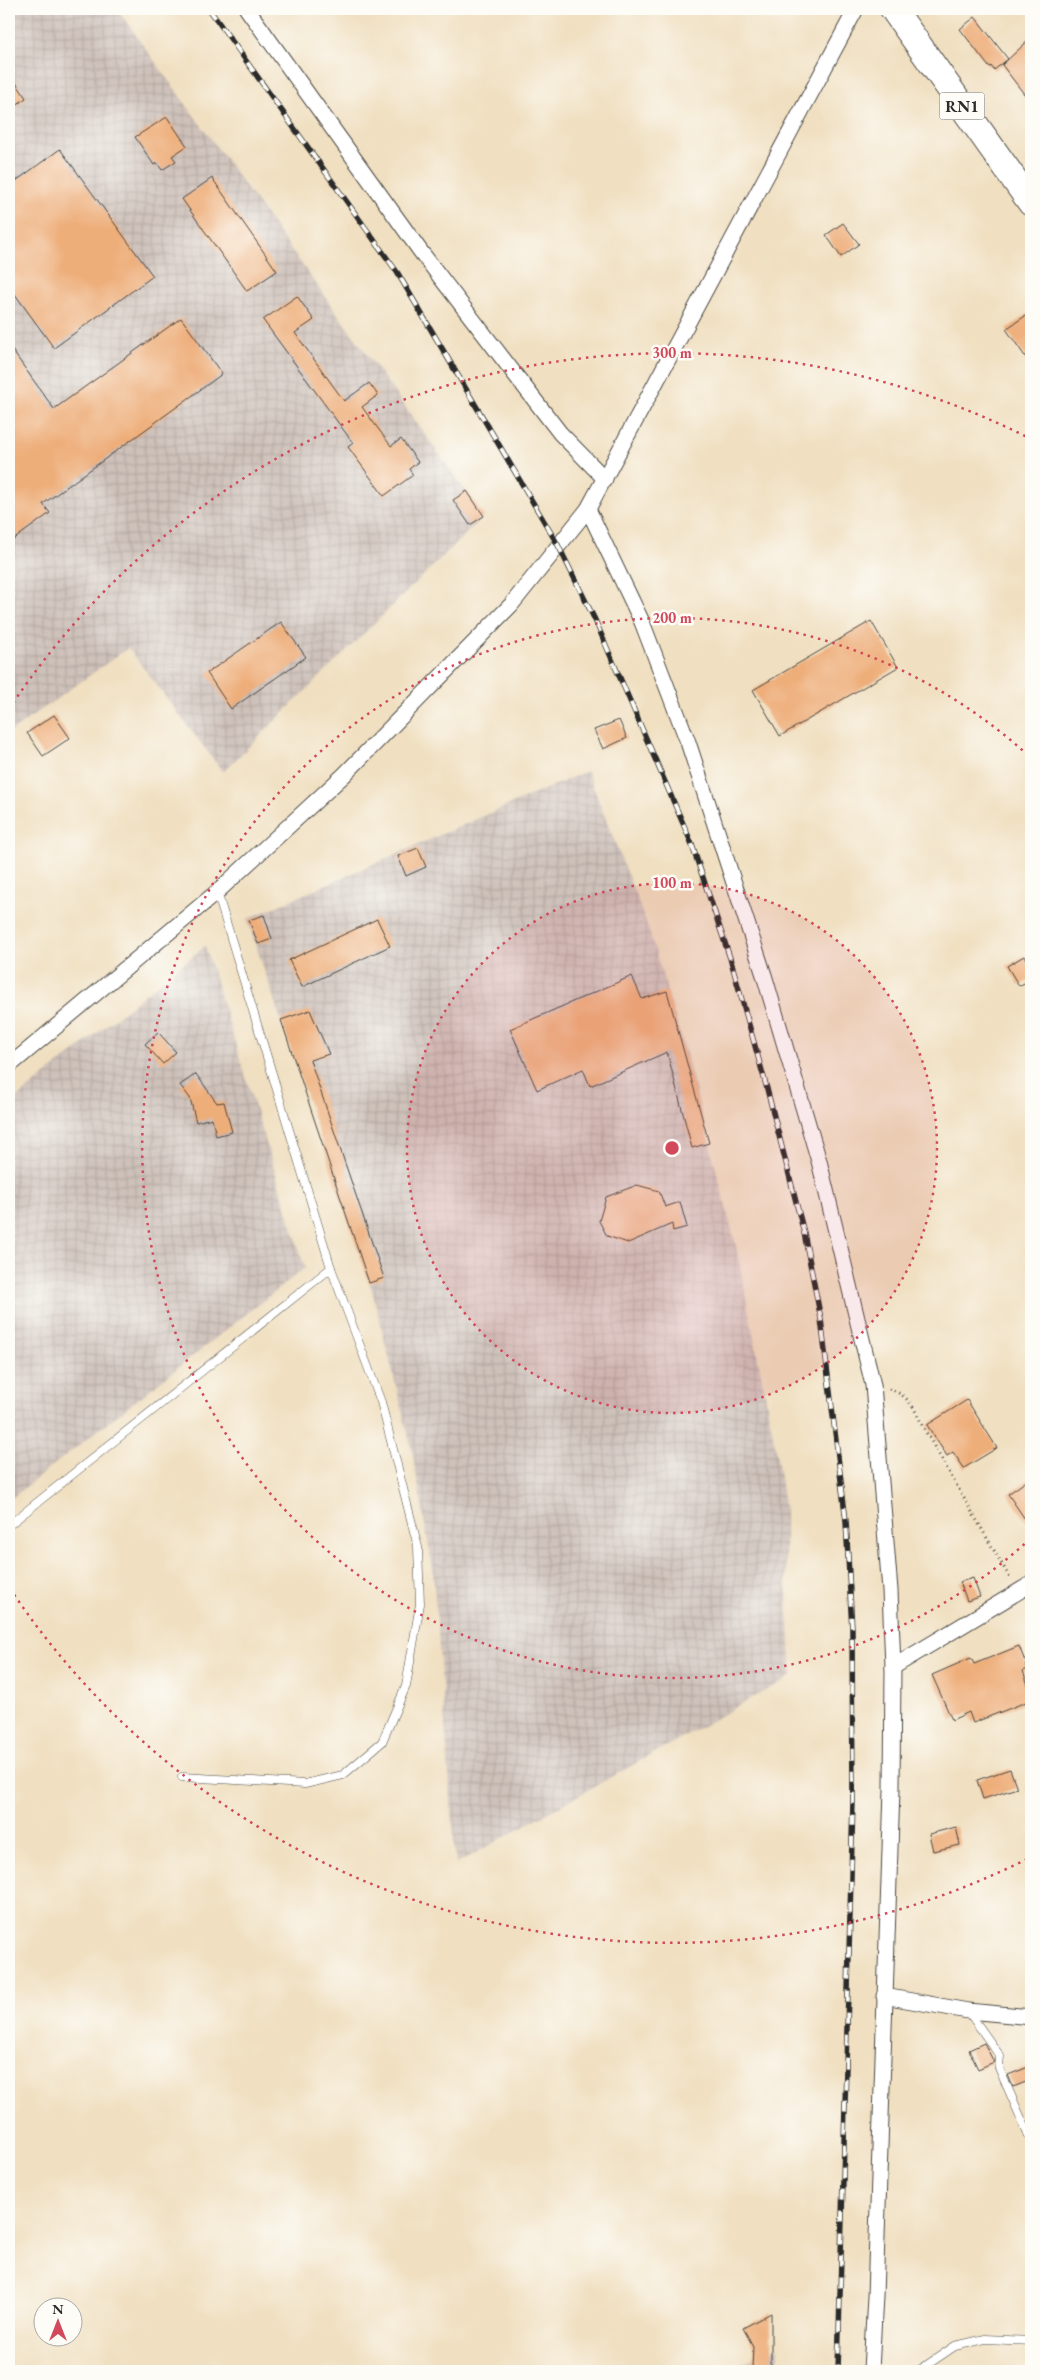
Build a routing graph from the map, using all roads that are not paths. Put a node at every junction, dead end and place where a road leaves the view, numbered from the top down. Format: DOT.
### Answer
graph roads {
  1 [pos="247,9"];
  2 [pos="856,9"];
  3 [pos="893,9"];
  4 [pos="1031,203"];
  5 [pos="605,479"];
  6 [pos="588,509"];
  7 [pos="217,892"];
  8 [pos="9,1066"];
  9 [pos="331,1268"];
  10 [pos="9,1525"];
  11 [pos="1025,1588"];
  12 [pos="893,1666"];
  13 [pos="182,1777"];
  14 [pos="884,1996"];
  15 [pos="968,2011"];
  16 [pos="1031,2017"];
  17 [pos="1031,2142"];
  18 [pos="1031,2341"];
  19 [pos="871,2371"];
  20 [pos="918,2371"];
  1 -- 5 [label="street"];
  2 -- 5 [label="street"];
  3 -- 4 [label="highway, RN1"];
  5 -- 6 [label="street"];
  6 -- 7 [label="street"];
  6 -- 12 [label="street"];
  7 -- 8 [label="street"];
  7 -- 9 [label="lane"];
  9 -- 10 [label="lane"];
  9 -- 13 [label="lane"];
  11 -- 12 [label="street"];
  12 -- 14 [label="street"];
  14 -- 15 [label="street"];
  14 -- 19 [label="street"];
  15 -- 16 [label="street"];
  15 -- 17 [label="lane"];
  18 -- 20 [label="lane"];
}
